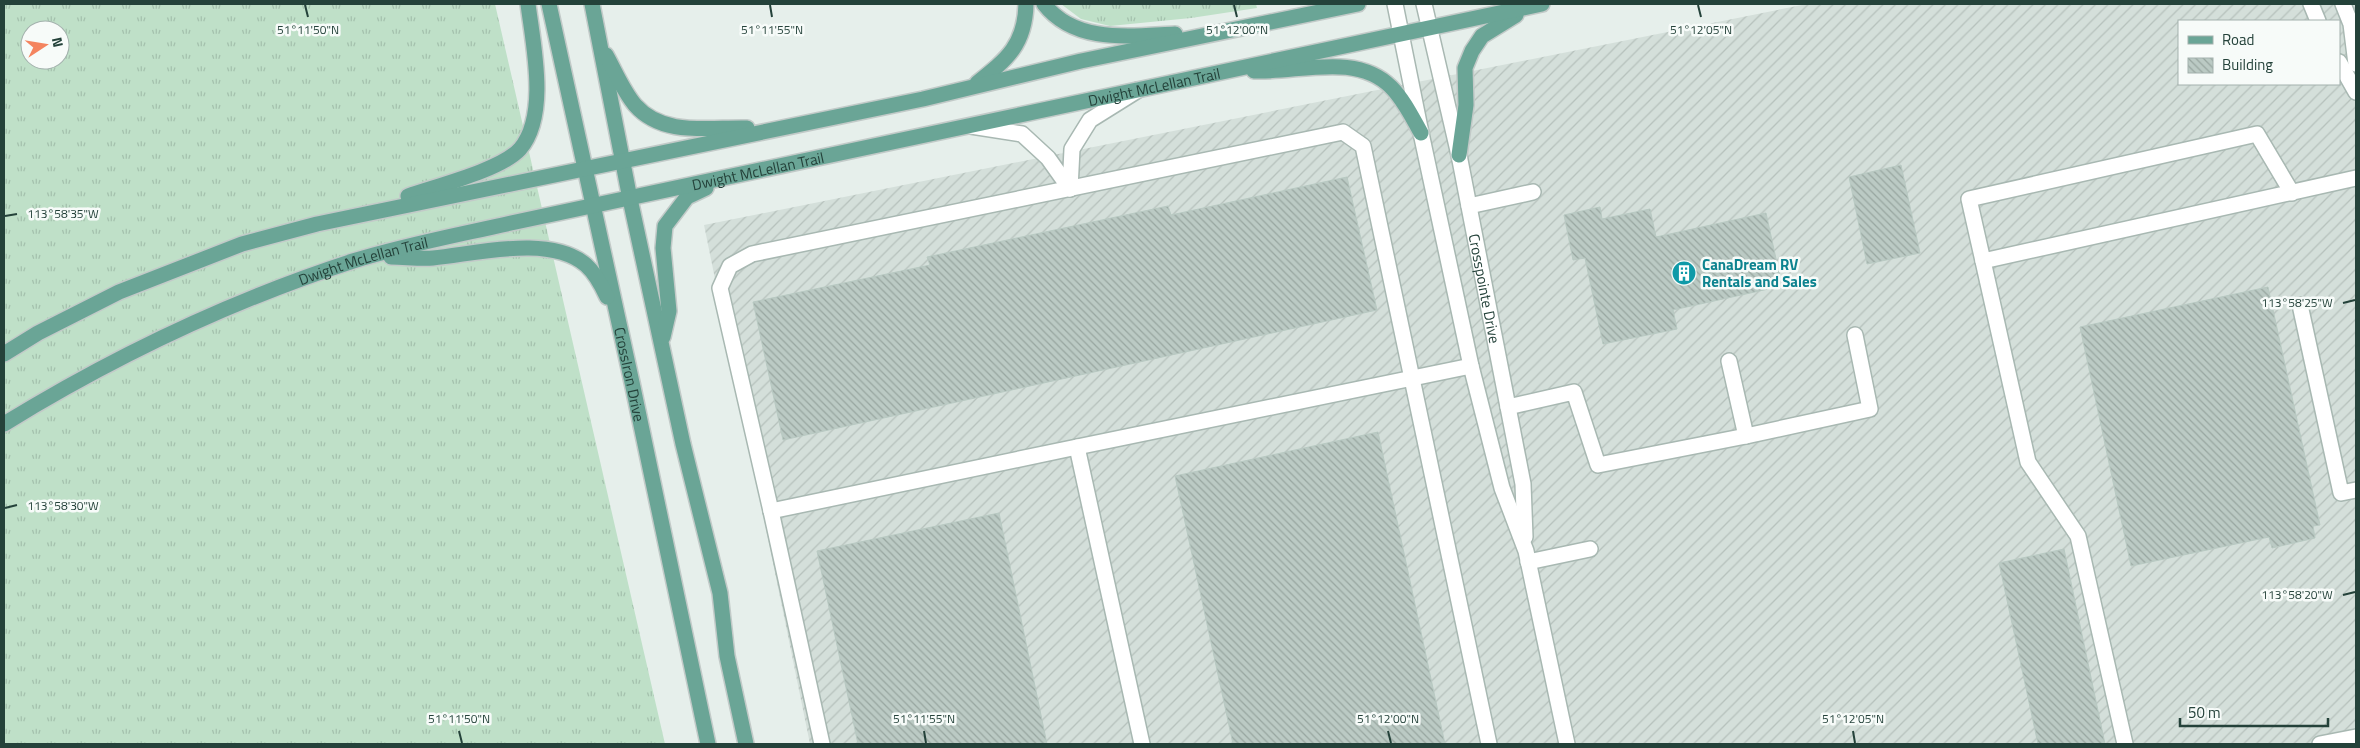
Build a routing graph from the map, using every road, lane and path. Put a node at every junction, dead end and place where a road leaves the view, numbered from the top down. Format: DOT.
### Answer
graph roads {
  1 [pos="528,4"];
  2 [pos="549,4"];
  3 [pos="592,4"];
  4 [pos="1026,4"];
  5 [pos="1044,4"];
  6 [pos="1358,4"];
  7 [pos="1395,4"];
  8 [pos="1424,4"];
  9 [pos="1539,4"];
  10 [pos="2311,4"];
  11 [pos="2343,4"];
  12 [pos="2318,20"];
  13 [pos="1429,28"];
  14 [pos="1219,33"];
  15 [pos="1402,34"];
  16 [pos="600,46"];
  17 [pos="2340,64"];
  18 [pos="2356,64"];
  19 [pos="1232,70"];
  20 [pos="972,86"];
  21 [pos="1138,90"];
  22 [pos="2356,92"];
  23 [pos="971,126"];
  24 [pos="771,129"];
  25 [pos="1421,133"];
  26 [pos="1459,155"];
  27 [pos="623,160"];
  28 [pos="585,168"];
  29 [pos="733,176"];
  30 [pos="2356,178"];
  31 [pos="1070,189"];
  32 [pos="1533,192"];
  33 [pos="2292,193"];
  34 [pos="630,199"];
  35 [pos="593,206"];
  36 [pos="1469,206"];
  37 [pos="348,216"];
  38 [pos="372,256"];
  39 [pos="1983,261"];
  40 [pos="2300,305"];
  41 [pos="616,314"];
  42 [pos="1855,335"];
  43 [pos="662,344"];
  44 [pos="4,354"];
  45 [pos="1729,361"];
  46 [pos="1471,366"];
  47 [pos="1411,378"];
  48 [pos="1508,407"];
  49 [pos="4,424"];
  50 [pos="1746,436"];
  51 [pos="1077,447"];
  52 [pos="2356,490"];
  53 [pos="771,511"];
  54 [pos="1590,549"];
  55 [pos="1527,556"];
  56 [pos="2356,737"];
  57 [pos="708,744"];
  58 [pos="746,744"];
  59 [pos="822,744"];
  60 [pos="1142,744"];
  61 [pos="1489,744"];
  62 [pos="1567,744"];
  63 [pos="2125,744"];
  64 [pos="2320,744"];
  1 -- 37 [label="main road"];
  2 -- 28 [label="main road, CrossIron Drive"];
  3 -- 16 [label="main road"];
  4 -- 20 [label="main road"];
  5 -- 14 [label="main road"];
  6 -- 14 [label="main road"];
  7 -- 15 [label="street, Crosspointe Drive"];
  8 -- 13 [label="street, Crosspointe Drive"];
  9 -- 13 [label="main road, Dwight McLellan Trail"];
  9 -- 26 [label="main road"];
  10 -- 12 [label="street"];
  11 -- 18 [label="street"];
  13 -- 15 [label="main road, Dwight McLellan Trail"];
  13 -- 26 [label="street, Crosspointe Drive"];
  14 -- 20 [label="main road"];
  15 -- 19 [label="main road, Dwight McLellan Trail"];
  15 -- 25 [label="street, Crosspointe Drive"];
  16 -- 24 [label="main road"];
  16 -- 27 [label="main road"];
  17 -- 22 [label="street"];
  19 -- 21 [label="main road, Dwight McLellan Trail"];
  19 -- 25 [label="main road"];
  20 -- 24 [label="main road"];
  21 -- 23 [label="main road, Dwight McLellan Trail"];
  21 -- 31 [label="street"];
  23 -- 29 [label="main road, Dwight McLellan Trail"];
  23 -- 31 [label="street"];
  24 -- 27 [label="main road"];
  25 -- 46 [label="street, Crosspointe Drive"];
  26 -- 36 [label="street, Crosspointe Drive"];
  27 -- 28 [label="main road"];
  27 -- 34 [label="main road"];
  28 -- 35 [label="main road, CrossIron Drive"];
  28 -- 37 [label="main road"];
  29 -- 34 [label="main road, Dwight McLellan Trail"];
  29 -- 43 [label="main road"];
  30 -- 33 [label="street"];
  31 -- 47 [label="street"];
  31 -- 53 [label="street"];
  32 -- 36 [label="street"];
  33 -- 39 [label="street"];
  33 -- 39 [label="street"];
  34 -- 35 [label="main road, Dwight McLellan Trail"];
  34 -- 43 [label="main road"];
  35 -- 38 [label="main road, Dwight McLellan Trail"];
  35 -- 41 [label="main road, CrossIron Drive"];
  36 -- 48 [label="street, Crosspointe Drive"];
  37 -- 44 [label="main road"];
  38 -- 41 [label="main road"];
  38 -- 49 [label="main road, Dwight McLellan Trail"];
  39 -- 63 [label="street"];
  40 -- 52 [label="street"];
  41 -- 57 [label="main road, CrossIron Drive"];
  42 -- 50 [label="street"];
  43 -- 58 [label="main road"];
  45 -- 50 [label="street"];
  46 -- 47 [label="street"];
  46 -- 55 [label="street, Crosspointe Drive"];
  47 -- 51 [label="street"];
  47 -- 61 [label="street"];
  48 -- 50 [label="street"];
  48 -- 55 [label="street, Crosspointe Drive"];
  51 -- 53 [label="street"];
  51 -- 60 [label="street"];
  53 -- 59 [label="street"];
  54 -- 55 [label="street"];
  55 -- 62 [label="street, Crosspointe Drive"];
  56 -- 64 [label="street"];
}
